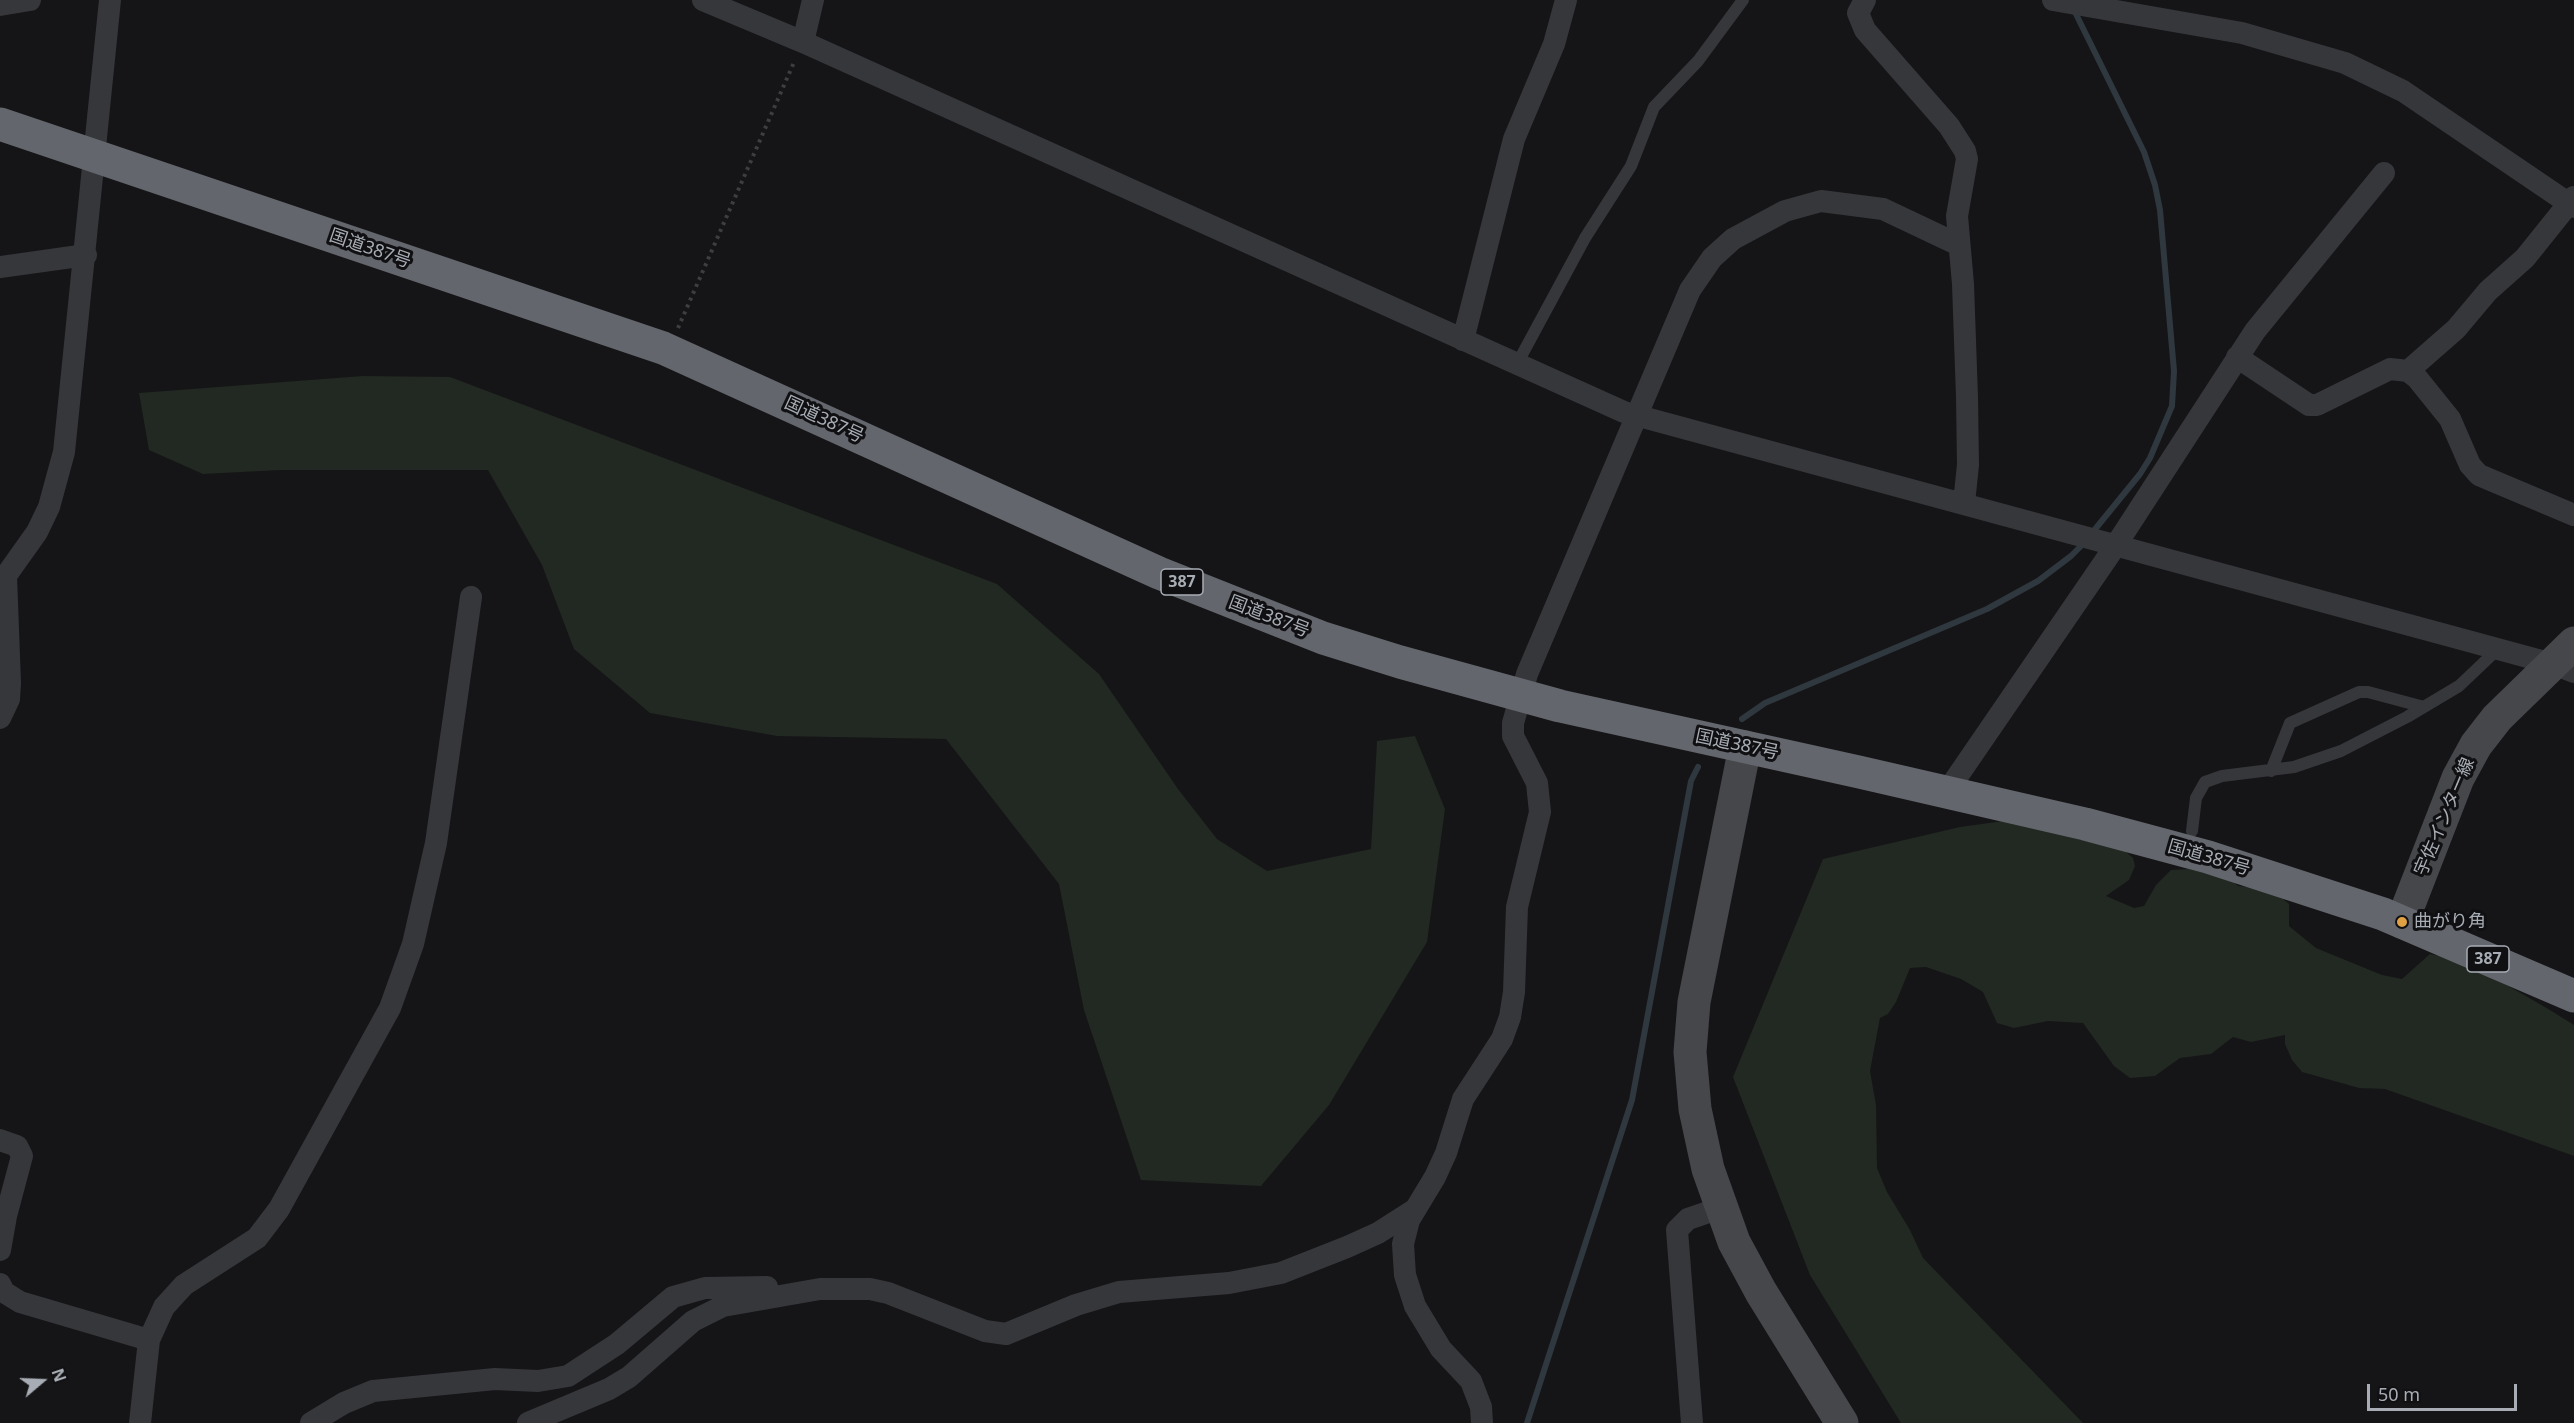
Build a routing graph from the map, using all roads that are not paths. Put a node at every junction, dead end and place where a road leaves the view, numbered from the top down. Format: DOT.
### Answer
graph roads {
  1 [pos="30,0"];
  2 [pos="110,0"];
  3 [pos="703,0"];
  4 [pos="813,0"];
  5 [pos="1566,0"];
  6 [pos="1743,0"];
  7 [pos="1865,0"];
  8 [pos="2053,0"];
  9 [pos="0,5"];
  10 [pos="802,42"];
  11 [pos="0,123"];
  12 [pos="95,155"];
  13 [pos="2384,173"];
  14 [pos="2573,203"];
  15 [pos="1959,245"];
  16 [pos="86,255"];
  17 [pos="0,267"];
  18 [pos="1463,340"];
  19 [pos="2238,357"];
  20 [pos="1517,364"];
  21 [pos="2408,371"];
  22 [pos="1637,416"];
  23 [pos="1964,503"];
  24 [pos="2574,514"];
  25 [pos="2116,545"];
  26 [pos="3,580"];
  27 [pos="471,597"];
  28 [pos="2498,649"];
  29 [pos="2567,659"];
  30 [pos="1520,695"];
  31 [pos="2424,707"];
  32 [pos="0,718"];
  33 [pos="1745,747"];
  34 [pos="2271,771"];
  35 [pos="1946,793"];
  36 [pos="2192,831"];
  37 [pos="2402,921"];
  38 [pos="2574,996"];
  39 [pos="0,1140"];
  40 [pos="1720,1208"];
  41 [pos="1414,1210"];
  42 [pos="0,1250"];
  43 [pos="0,1284"];
  44 [pos="820,1288"];
  45 [pos="149,1340"];
  46 [pos="140,1423"];
  47 [pos="311,1423"];
  48 [pos="527,1423"];
  49 [pos="1482,1423"];
  50 [pos="1692,1423"];
  51 [pos="1842,1423"];
  1 -- 9 [label="street"];
  2 -- 12 [label="street"];
  3 -- 10 [label="street"];
  4 -- 10 [label="street"];
  5 -- 18 [label="street"];
  6 -- 20 [label="lane"];
  7 -- 15 [label="street"];
  8 -- 14 [label="street"];
  10 -- 18 [label="street"];
  11 -- 12 [label="highway, 国道387号 / 387"];
  12 -- 16 [label="street"];
  12 -- 30 [label="highway, 国道387号 / 387"];
  13 -- 19 [label="street"];
  14 -- 21 [label="street"];
  15 -- 22 [label="street"];
  15 -- 23 [label="street"];
  16 -- 17 [label="street"];
  16 -- 26 [label="street"];
  18 -- 20 [label="street"];
  19 -- 21 [label="street"];
  19 -- 25 [label="street"];
  20 -- 22 [label="street"];
  21 -- 24 [label="street"];
  22 -- 23 [label="street"];
  22 -- 30 [label="street"];
  23 -- 25 [label="street"];
  25 -- 28 [label="street"];
  25 -- 35 [label="street"];
  26 -- 32 [label="street"];
  27 -- 45 [label="street"];
  28 -- 29 [label="street"];
  28 -- 31 [label="lane"];
  29 -- 37 [label="street, 宇佐インター線"];
  30 -- 33 [label="highway, 国道387号 / 387"];
  30 -- 41 [label="street"];
  31 -- 34 [label="lane"];
  31 -- 34 [label="lane"];
  33 -- 35 [label="highway, 国道387号 / 387"];
  33 -- 40 [label="street"];
  34 -- 36 [label="lane"];
  35 -- 37 [label="highway, 国道387号 / 387"];
  37 -- 38 [label="highway, 国道387号 / 387"];
  39 -- 42 [label="street"];
  40 -- 50 [label="street"];
  40 -- 51 [label="street"];
  41 -- 44 [label="street"];
  41 -- 49 [label="street"];
  43 -- 45 [label="street"];
  44 -- 47 [label="street"];
  44 -- 48 [label="street"];
  45 -- 46 [label="street"];
}
